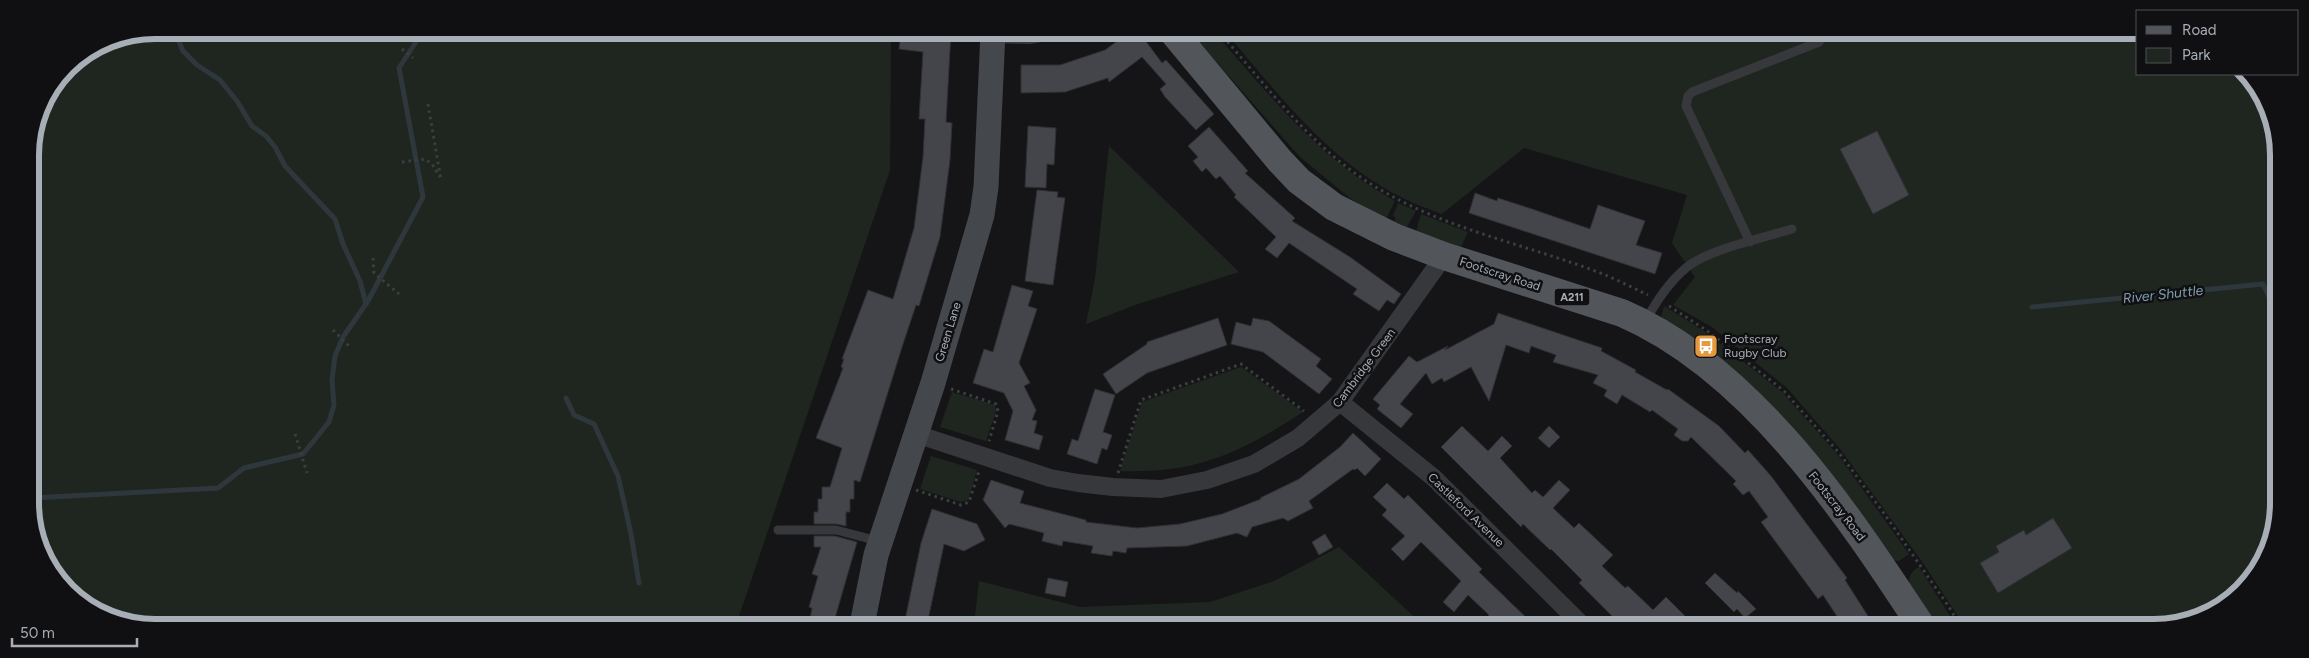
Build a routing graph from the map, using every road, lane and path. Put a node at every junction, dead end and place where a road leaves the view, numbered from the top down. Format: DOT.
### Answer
graph roads {
  1 [pos="993,39"];
  2 [pos="1179,39"];
  3 [pos="1225,39"];
  4 [pos="1821,39"];
  5 [pos="402,49"];
  6 [pos="413,58"];
  7 [pos="428,104"];
  8 [pos="402,162"];
  9 [pos="1792,229"];
  10 [pos="1750,242"];
  11 [pos="1444,256"];
  12 [pos="373,258"];
  13 [pos="399,294"];
  14 [pos="1651,311"];
  15 [pos="334,330"];
  16 [pos="352,348"];
  17 [pos="932,383"];
  18 [pos="1340,402"];
  19 [pos="1318,422"];
  20 [pos="295,434"];
  21 [pos="916,434"];
  22 [pos="984,457"];
  23 [pos="307,473"];
  24 [pos="899,485"];
  25 [pos="1113,488"];
  26 [pos="778,530"];
  27 [pos="880,542"];
  28 [pos="863,619"];
  29 [pos="1576,619"];
  30 [pos="1917,619"];
  1 -- 17 [label="main road, Green Lane"];
  2 -- 11 [label="main road, Footscray Road / A211"];
  3 -- 14 [label="path"];
  4 -- 10 [label="lane"];
  5 -- 6 [label="path"];
  7 -- 8 [label="path"];
  9 -- 10 [label="lane"];
  10 -- 14 [label="lane"];
  11 -- 14 [label="main road, Footscray Road / A211"];
  11 -- 18 [label="street, Cambridge Green"];
  12 -- 13 [label="path"];
  14 -- 30 [label="main road, Footscray Road / A211"];
  15 -- 16 [label="path"];
  17 -- 21 [label="main road, Green Lane"];
  17 -- 22 [label="path"];
  18 -- 19 [label="street, Cambridge Green"];
  18 -- 29 [label="street, Castleford Avenue"];
  19 -- 25 [label="street, Cambridge Green"];
  19 -- 25 [label="path"];
  20 -- 23 [label="path"];
  21 -- 22 [label="street, Cambridge Green"];
  21 -- 24 [label="main road, Green Lane"];
  22 -- 24 [label="path"];
  22 -- 25 [label="street, Cambridge Green"];
  24 -- 27 [label="main road, Green Lane"];
  26 -- 27 [label="lane"];
  27 -- 28 [label="main road, Green Lane"];
}
